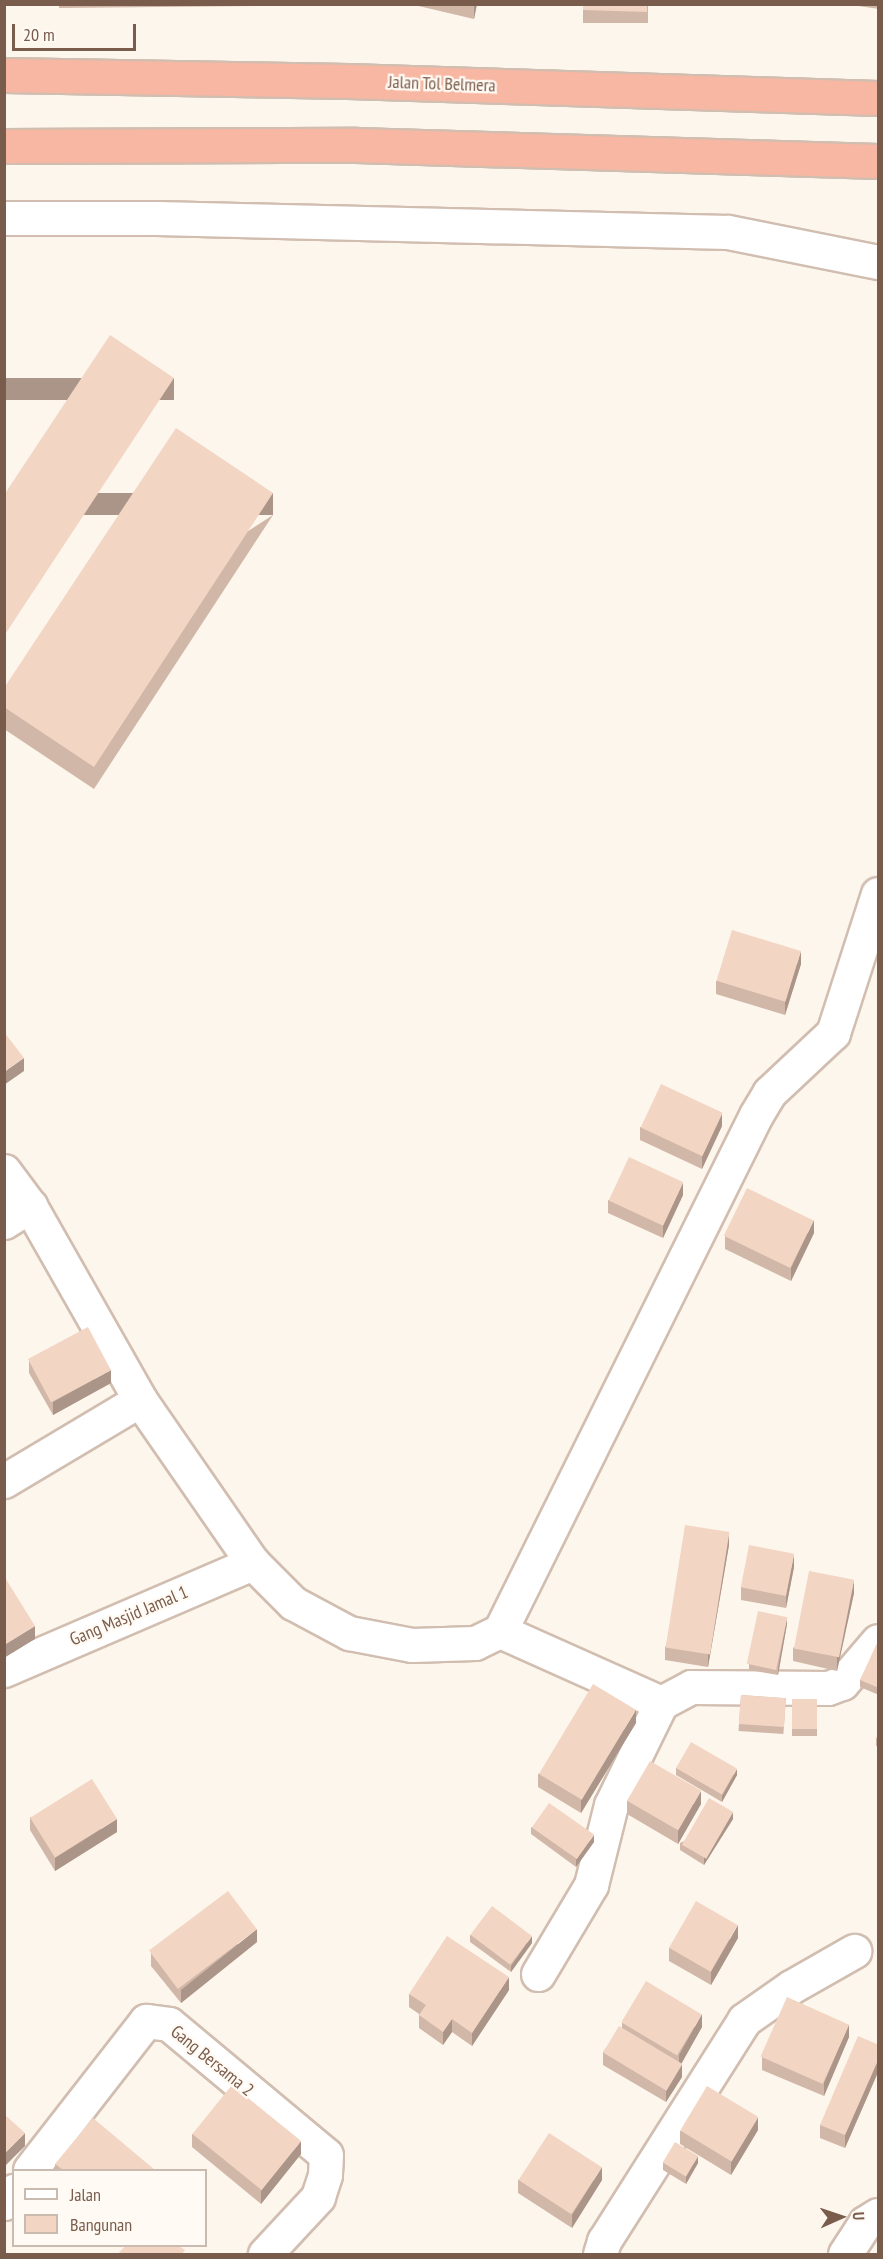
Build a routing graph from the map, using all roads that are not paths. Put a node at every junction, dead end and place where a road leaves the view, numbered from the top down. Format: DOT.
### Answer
graph roads {
  1 [pos="4,75"];
  2 [pos="879,98"];
  3 [pos="4,146"];
  4 [pos="879,161"];
  5 [pos="4,218"];
  6 [pos="879,262"];
  7 [pos="879,894"];
  8 [pos="4,1171"];
  9 [pos="17,1214"];
  10 [pos="140,1400"];
  11 [pos="4,1481"];
  12 [pos="253,1563"];
  13 [pos="500,1631"];
  14 [pos="879,1641"];
  15 [pos="4,1670"];
  16 [pos="662,1703"];
  17 [pos="854,1951"];
  18 [pos="538,1974"];
  19 [pos="31,2169"];
  20 [pos="879,2215"];
  21 [pos="265,2254"];
  22 [pos="600,2254"];
  23 [pos="845,2254"];
  1 -- 2 [label="highway, Jalan Tol Belmera"];
  3 -- 4 [label="highway"];
  5 -- 6 [label="street"];
  7 -- 13 [label="street"];
  8 -- 9 [label="street"];
  9 -- 10 [label="street"];
  10 -- 11 [label="street"];
  10 -- 12 [label="street"];
  12 -- 13 [label="street"];
  12 -- 15 [label="street, Gang Masjid Jamal 1"];
  13 -- 16 [label="street"];
  14 -- 16 [label="street"];
  16 -- 18 [label="street"];
  17 -- 22 [label="street"];
  19 -- 21 [label="street, Gang Bersama 2"];
  20 -- 23 [label="street"];
}
